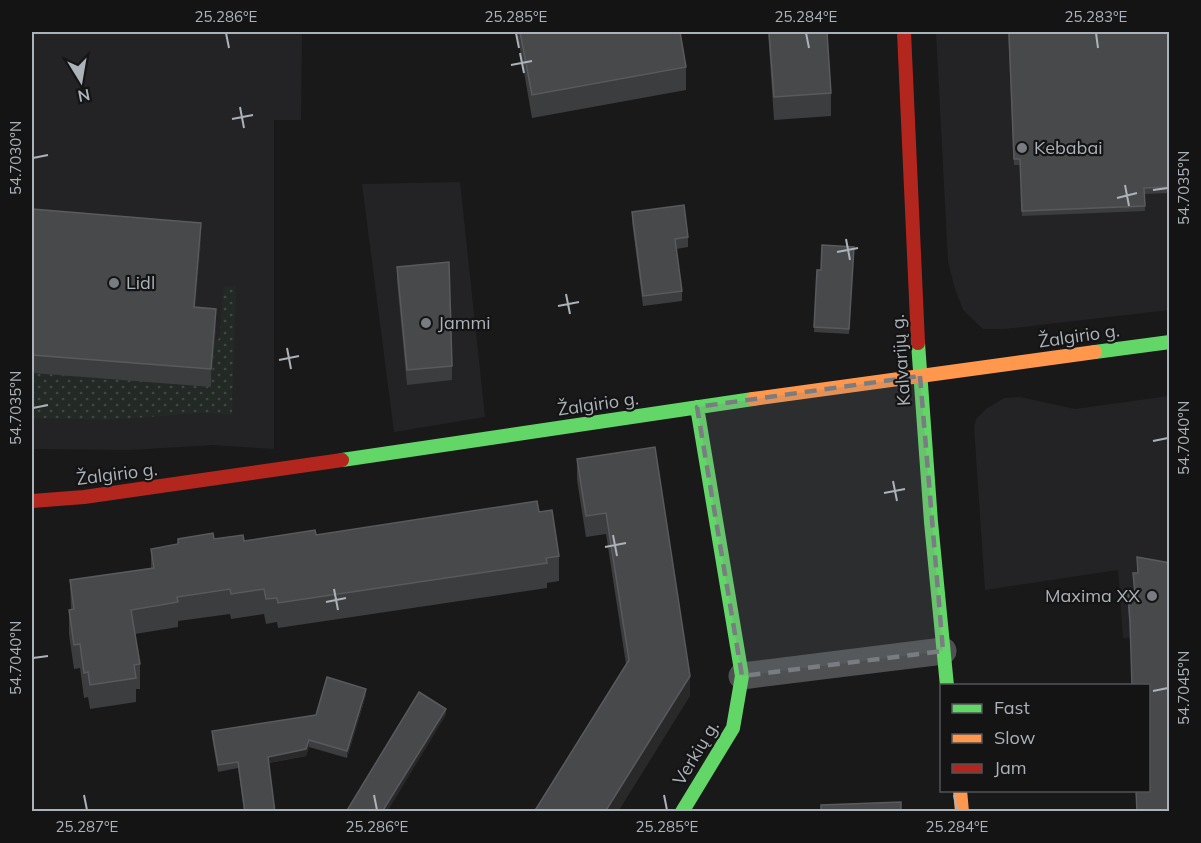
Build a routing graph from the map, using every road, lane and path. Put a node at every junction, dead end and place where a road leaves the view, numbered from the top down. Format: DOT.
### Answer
graph roads {
  1 [pos="904,32"];
  2 [pos="1170,342"];
  3 [pos="920,376"];
  4 [pos="697,407"];
  5 [pos="32,501"];
  6 [pos="943,651"];
  7 [pos="742,676"];
  8 [pos="947,684"];
  9 [pos="960,792"];
  10 [pos="682,812"];
  11 [pos="962,812"];
  1 -- 3 [label="main road, Kalvarijų g."];
  2 -- 3 [label="main road, Žalgirio g."];
  3 -- 4 [label="main road, Žalgirio g."];
  3 -- 6 [label="main road, Kalvarijų g."];
  4 -- 5 [label="main road, Žalgirio g."];
  4 -- 7 [label="main road, Verkių g."];
  6 -- 7 [label="street"];
  6 -- 8 [label="main road, Kalvarijų g."];
  7 -- 10 [label="main road, Verkių g."];
  9 -- 11 [label="main road"];
}
